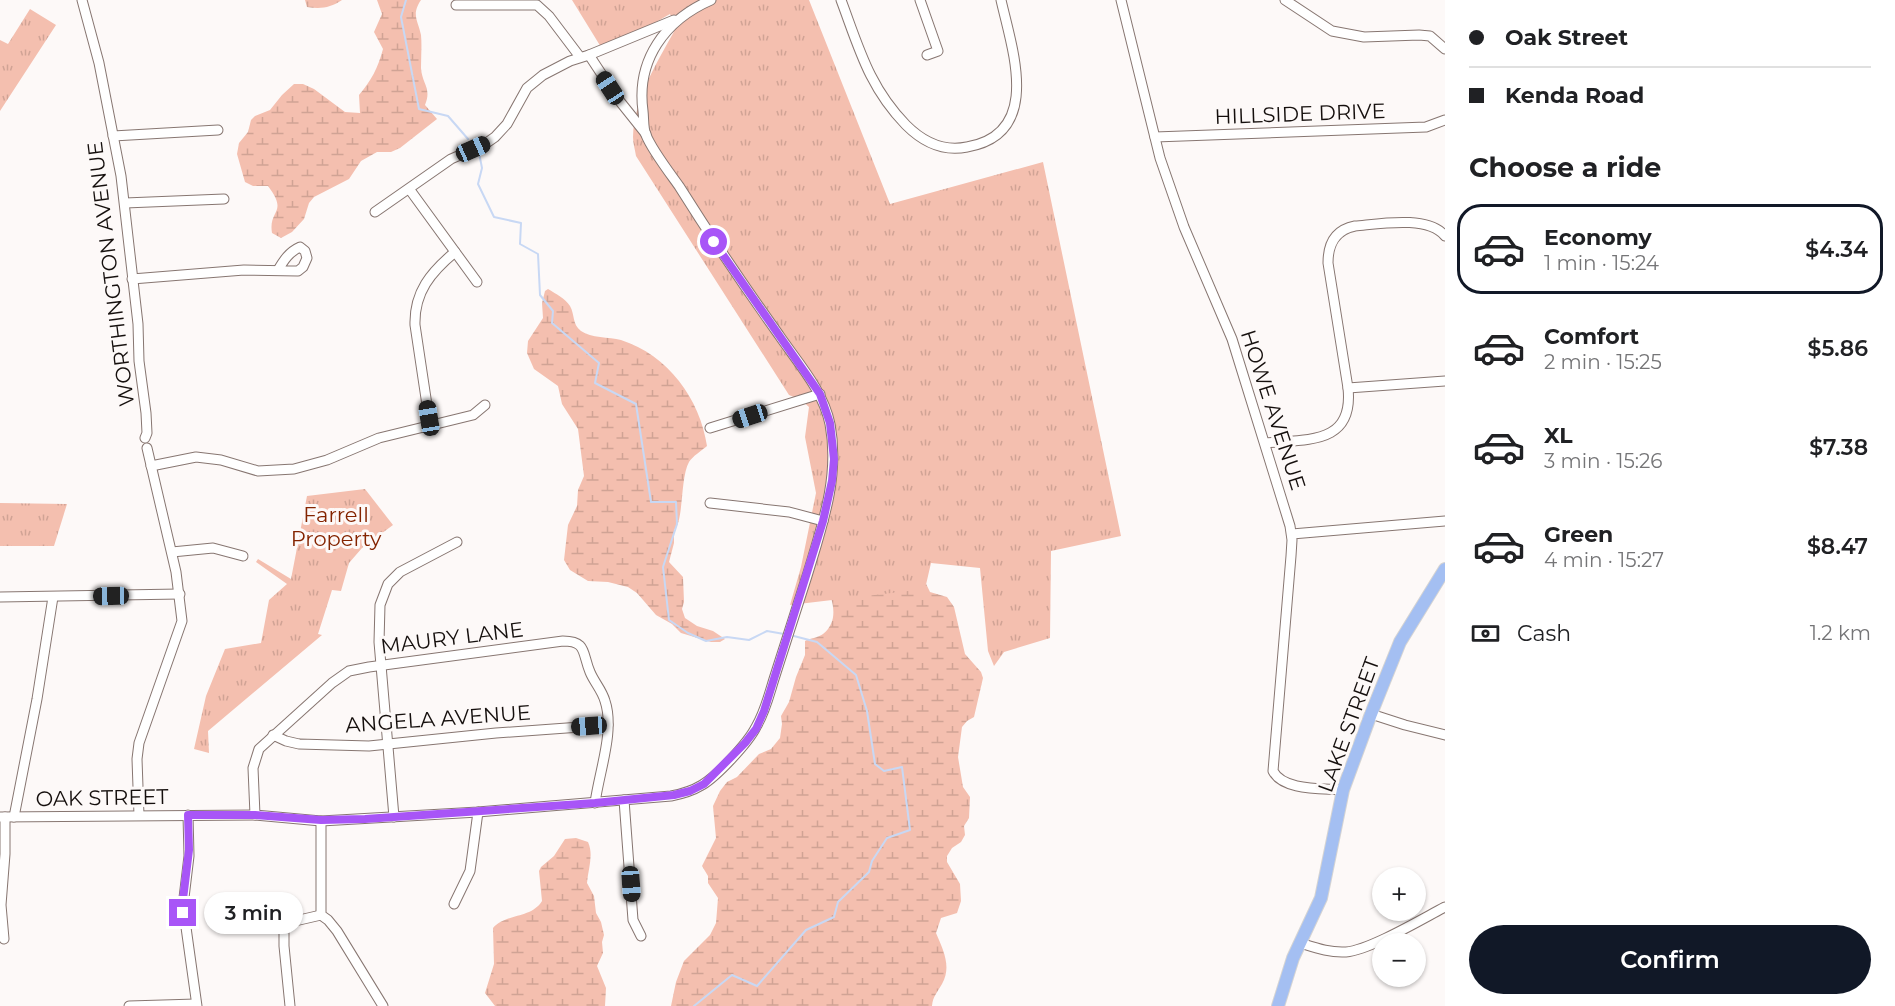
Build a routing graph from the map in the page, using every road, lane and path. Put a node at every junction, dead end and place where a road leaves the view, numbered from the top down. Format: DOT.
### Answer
graph roads {
  1 [pos="82,0"];
  2 [pos="711,0"];
  3 [pos="841,0"];
  4 [pos="920,0"];
  5 [pos="1001,0"];
  6 [pos="1121,0"];
  7 [pos="1285,0"];
  8 [pos="456,5"];
  9 [pos="681,16"];
  10 [pos="1445,49"];
  11 [pos="927,55"];
  12 [pos="585,56"];
  13 [pos="1445,120"];
  14 [pos="218,130"];
  15 [pos="646,134"];
  16 [pos="113,136"];
  17 [pos="1155,137"];
  18 [pos="410,190"];
  19 [pos="224,199"];
  20 [pos="125,203"];
  21 [pos="375,213"];
  22 [pos="1445,236"];
  23 [pos="455,252"];
  24 [pos="278,270"];
  25 [pos="132,279"];
  26 [pos="477,282"];
  27 [pos="1445,381"];
  28 [pos="1348,388"];
  29 [pos="820,394"];
  30 [pos="485,405"];
  31 [pos="430,425"];
  32 [pos="710,428"];
  33 [pos="1265,443"];
  34 [pos="151,466"];
  35 [pos="710,503"];
  36 [pos="823,521"];
  37 [pos="1445,521"];
  38 [pos="1292,534"];
  39 [pos="457,542"];
  40 [pos="172,552"];
  41 [pos="243,556"];
  42 [pos="1445,569"];
  43 [pos="180,594"];
  44 [pos="0,597"];
  45 [pos="53,597"];
  46 [pos="381,665"];
  47 [pos="1371,714"];
  48 [pos="608,725"];
  49 [pos="273,735"];
  50 [pos="1445,735"];
  51 [pos="388,745"];
  52 [pos="1343,790"];
  53 [pos="624,800"];
  54 [pos="595,803"];
  55 [pos="478,812"];
  56 [pos="139,815"];
  57 [pos="188,815"];
  58 [pos="255,815"];
  59 [pos="6,817"];
  60 [pos="394,817"];
  61 [pos="321,820"];
  62 [pos="454,904"];
  63 [pos="1445,907"];
  64 [pos="321,915"];
  65 [pos="641,936"];
  66 [pos="4,939"];
  67 [pos="1300,943"];
  68 [pos="197,1005"];
  69 [pos="129,1006"];
  70 [pos="290,1006"];
  71 [pos="383,1006"];
  72 [pos="1278,1006"];
  1 -- 16 [label="street, WORTHINGTON AVENUE"];
  2 -- 9 [label="street, OAK STREET"];
  3 -- 5 [label="street"];
  4 -- 11 [label="street"];
  6 -- 17 [label="street, HOWE AVENUE"];
  7 -- 10 [label="street"];
  8 -- 12 [label="street"];
  9 -- 12 [label="street"];
  9 -- 15 [label="street, OAK STREET"];
  12 -- 15 [label="street"];
  12 -- 18 [label="street"];
  13 -- 17 [label="street, HILLSIDE DRIVE"];
  14 -- 16 [label="street"];
  15 -- 29 [label="street, OAK STREET"];
  16 -- 20 [label="street, WORTHINGTON AVENUE"];
  17 -- 33 [label="street, HOWE AVENUE"];
  18 -- 21 [label="street"];
  18 -- 23 [label="street"];
  19 -- 20 [label="street"];
  20 -- 25 [label="street, WORTHINGTON AVENUE"];
  22 -- 28 [label="street"];
  23 -- 26 [label="street"];
  23 -- 31 [label="street"];
  24 -- 25 [label="street"];
  25 -- 34 [label="street, WORTHINGTON AVENUE"];
  27 -- 28 [label="street"];
  28 -- 33 [label="street"];
  29 -- 32 [label="street"];
  29 -- 36 [label="street, OAK STREET"];
  30 -- 31 [label="street"];
  31 -- 34 [label="street"];
  33 -- 38 [label="street, HOWE AVENUE"];
  34 -- 40 [label="street, WORTHINGTON AVENUE"];
  35 -- 36 [label="street"];
  36 -- 53 [label="street, OAK STREET"];
  37 -- 38 [label="street"];
  38 -- 52 [label="street, HOWE AVENUE"];
  39 -- 46 [label="street"];
  40 -- 41 [label="street"];
  40 -- 43 [label="street, WORTHINGTON AVENUE"];
  42 -- 47 [label="main road, LAKE STREET"];
  43 -- 45 [label="street"];
  43 -- 56 [label="street, WORTHINGTON AVENUE"];
  44 -- 45 [label="street"];
  45 -- 59 [label="street"];
  46 -- 48 [label="street, MAURY LANE"];
  46 -- 49 [label="street, MAURY LANE"];
  46 -- 51 [label="street"];
  47 -- 50 [label="street"];
  47 -- 52 [label="main road, LAKE STREET"];
  48 -- 51 [label="street, ANGELA AVENUE"];
  48 -- 54 [label="street, MAURY LANE"];
  49 -- 51 [label="street, ANGELA AVENUE"];
  49 -- 58 [label="street, MAURY LANE"];
  51 -- 60 [label="street"];
  52 -- 67 [label="main road, LAKE STREET"];
  53 -- 54 [label="street, OAK STREET"];
  53 -- 65 [label="street"];
  54 -- 55 [label="street, OAK STREET"];
  55 -- 60 [label="street, OAK STREET"];
  55 -- 62 [label="street"];
  56 -- 57 [label="street, OAK STREET"];
  56 -- 59 [label="street, OAK STREET"];
  57 -- 58 [label="street, OAK STREET"];
  57 -- 68 [label="street"];
  58 -- 61 [label="street, OAK STREET"];
  59 -- 66 [label="street"];
  60 -- 61 [label="street, OAK STREET"];
  61 -- 64 [label="street"];
  63 -- 67 [label="street"];
  64 -- 70 [label="street"];
  64 -- 71 [label="street"];
  67 -- 72 [label="main road, LAKE STREET"];
  68 -- 69 [label="street"];
}
